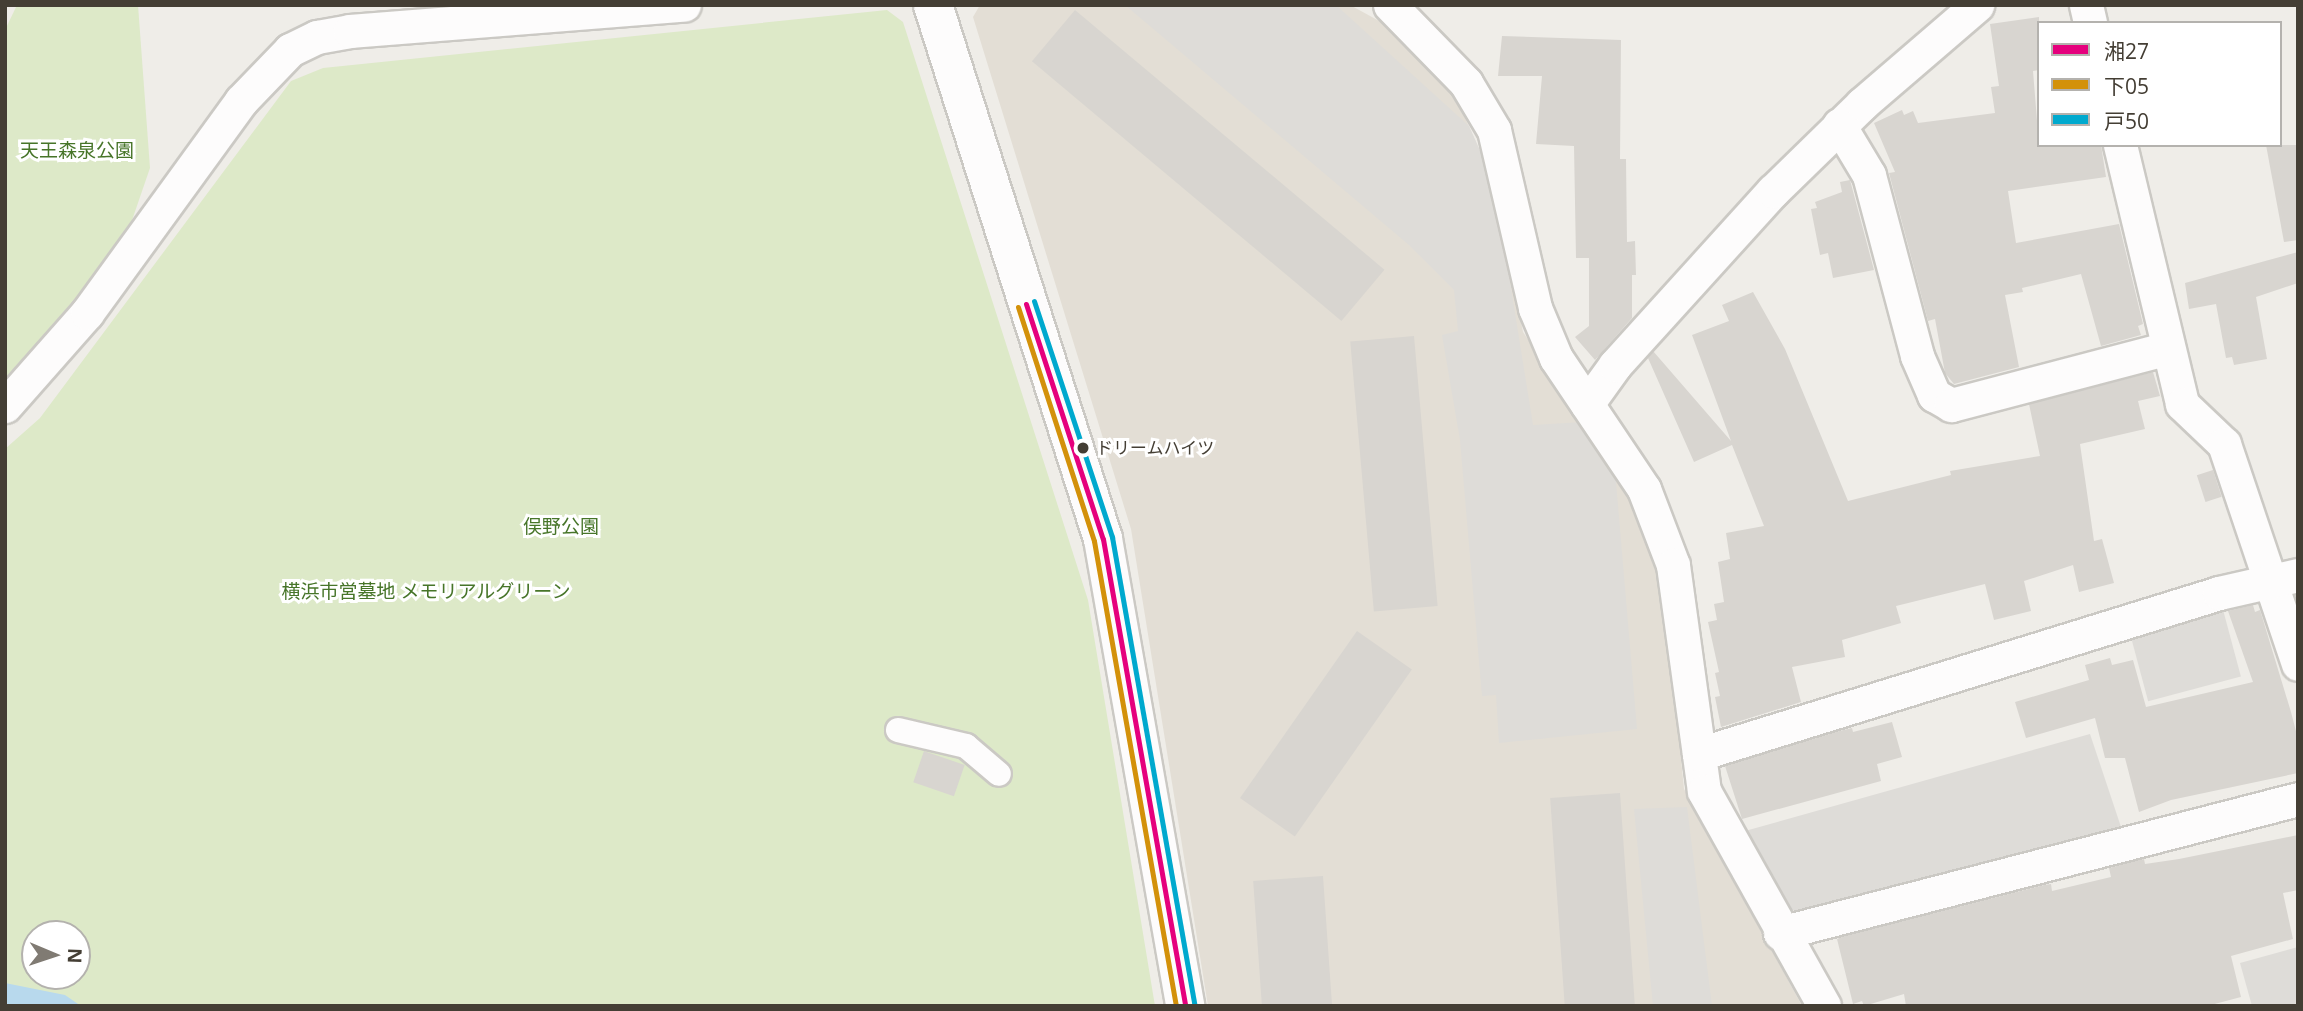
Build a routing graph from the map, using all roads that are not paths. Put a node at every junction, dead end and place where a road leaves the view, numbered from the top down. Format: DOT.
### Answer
graph roads {
  1 [pos="684,5"];
  2 [pos="933,5"];
  3 [pos="1390,5"];
  4 [pos="1977,5"];
  5 [pos="1839,125"];
  6 [pos="2120,147"];
  7 [pos="2168,348"];
  8 [pos="21,375"];
  9 [pos="1587,404"];
  10 [pos="5,406"];
  11 [pos="2283,578"];
  12 [pos="2298,664"];
  13 [pos="898,730"];
  14 [pos="1699,754"];
  15 [pos="999,774"];
  16 [pos="2298,799"];
  17 [pos="1780,933"];
  18 [pos="1185,1006"];
  19 [pos="1824,1006"];
  1 -- 8 [label="street"];
  2 -- 18 [label="street"];
  3 -- 9 [label="street"];
  4 -- 5 [label="street"];
  5 -- 7 [label="street"];
  5 -- 9 [label="street"];
  6 -- 7 [label="street"];
  7 -- 11 [label="street"];
  8 -- 10 [label="street"];
  9 -- 14 [label="street"];
  11 -- 12 [label="street"];
  11 -- 14 [label="street"];
  13 -- 15 [label="street"];
  14 -- 17 [label="street"];
  16 -- 17 [label="street"];
  17 -- 19 [label="street"];
}
